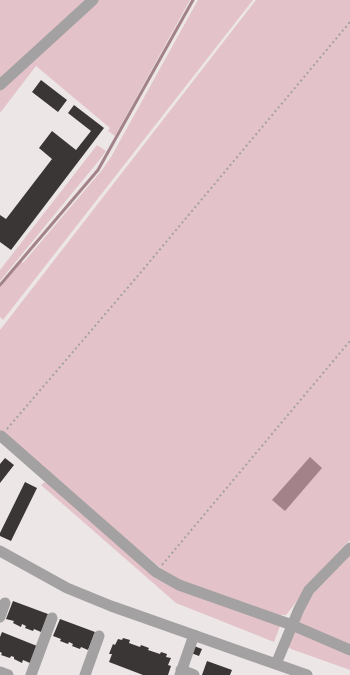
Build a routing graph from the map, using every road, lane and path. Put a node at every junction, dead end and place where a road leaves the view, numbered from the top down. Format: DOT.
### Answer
graph roads {
  1 [pos="93,0"];
  2 [pos="350,22"];
  3 [pos="0,86"];
  4 [pos="350,341"];
  5 [pos="1,436"];
  6 [pos="350,548"];
  7 [pos="0,551"];
  8 [pos="156,572"];
  9 [pos="5,603"];
  10 [pos="0,617"];
  11 [pos="52,618"];
  12 [pos="292,625"];
  13 [pos="194,635"];
  14 [pos="99,636"];
  15 [pos="350,650"];
  16 [pos="276,664"];
  17 [pos="0,672"];
  18 [pos="180,673"];
  19 [pos="8,675"];
  20 [pos="31,675"];
  21 [pos="85,675"];
  22 [pos="194,675"];
  23 [pos="307,675"];
  1 -- 3 [label="street"];
  2 -- 5 [label="path"];
  4 -- 8 [label="path"];
  5 -- 8 [label="street"];
  6 -- 12 [label="street"];
  7 -- 13 [label="street"];
  8 -- 12 [label="street"];
  9 -- 10 [label="street"];
  11 -- 20 [label="street"];
  12 -- 15 [label="street"];
  12 -- 16 [label="street"];
  13 -- 16 [label="street"];
  13 -- 18 [label="street"];
  14 -- 21 [label="street"];
  16 -- 23 [label="street"];
  17 -- 19 [label="street"];
  18 -- 22 [label="street"];
}
